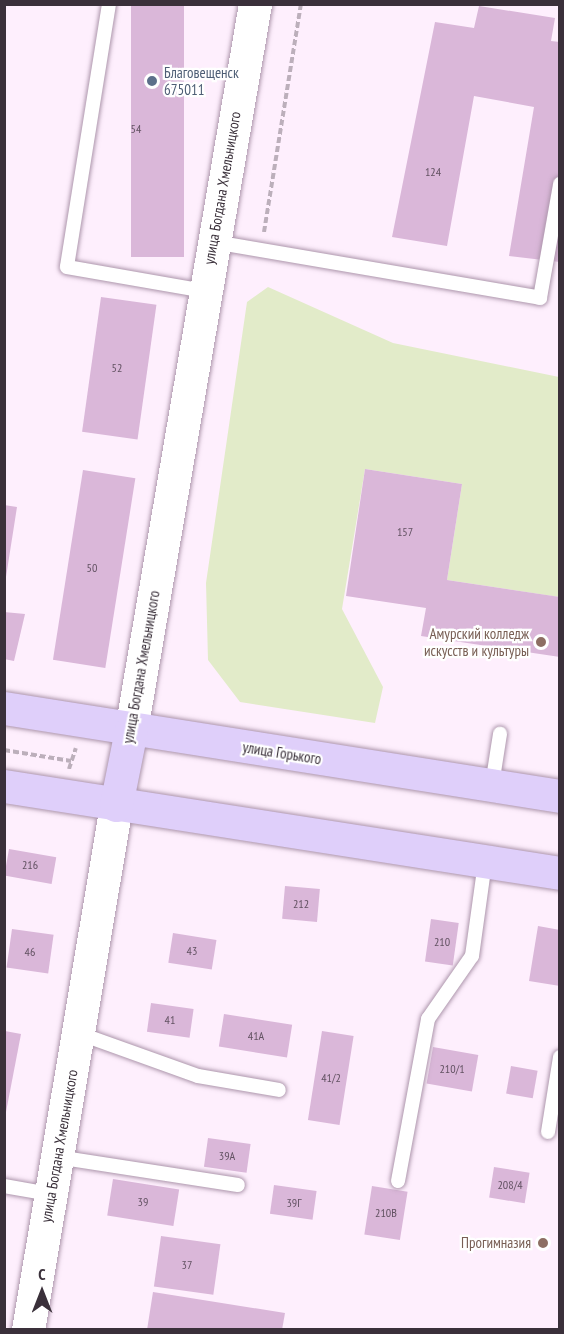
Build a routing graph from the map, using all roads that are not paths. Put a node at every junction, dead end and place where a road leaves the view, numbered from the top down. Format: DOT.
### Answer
graph roads {
  1 [pos="109,4"];
  2 [pos="255,4"];
  3 [pos="560,184"];
  4 [pos="212,242"];
  5 [pos="204,291"];
  6 [pos="4,708"];
  7 [pos="131,730"];
  8 [pos="500,734"];
  9 [pos="492,785"];
  10 [pos="4,786"];
  11 [pos="560,796"];
  12 [pos="116,805"];
  13 [pos="485,862"];
  14 [pos="560,873"];
  15 [pos="78,1033"];
  16 [pos="560,1057"];
  17 [pos="279,1090"];
  18 [pos="548,1132"];
  19 [pos="57,1157"];
  20 [pos="398,1181"];
  21 [pos="238,1185"];
  22 [pos="4,1186"];
  23 [pos="50,1194"];
  24 [pos="28,1329"];
  1 -- 5 [label="lane"];
  2 -- 4 [label="street, улица Богдана Хмельницкого"];
  3 -- 4 [label="lane"];
  4 -- 5 [label="street, улица Богдана Хмельницкого"];
  5 -- 7 [label="street, улица Богдана Хмельницкого"];
  6 -- 7 [label="main road, улица Горького"];
  7 -- 9 [label="main road, улица Горького"];
  7 -- 12 [label="main road, улица Богдана Хмельницкого"];
  8 -- 9 [label="lane"];
  9 -- 11 [label="main road, улица Горького"];
  10 -- 12 [label="main road"];
  12 -- 13 [label="main road"];
  12 -- 15 [label="street, улица Богдана Хмельницкого"];
  13 -- 14 [label="main road"];
  13 -- 20 [label="lane"];
  15 -- 17 [label="lane"];
  15 -- 19 [label="street, улица Богдана Хмельницкого"];
  16 -- 18 [label="lane"];
  19 -- 21 [label="lane"];
  19 -- 23 [label="street, улица Богдана Хмельницкого"];
  22 -- 23 [label="lane"];
  23 -- 24 [label="street, улица Богдана Хмельницкого"];
}
